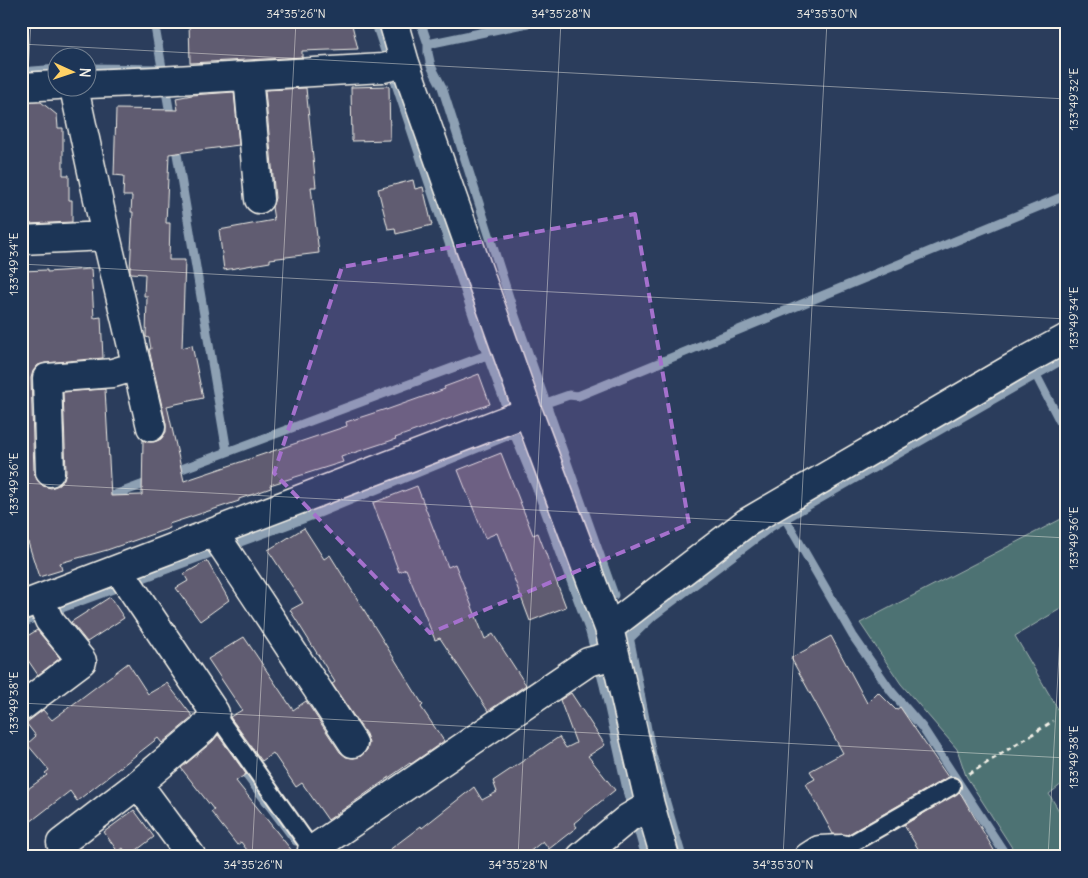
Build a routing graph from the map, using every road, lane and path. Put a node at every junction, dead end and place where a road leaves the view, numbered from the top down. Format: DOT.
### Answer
graph roads {
  1 [pos="393,21"];
  2 [pos="395,65"];
  3 [pos="248,76"];
  4 [pos="98,84"];
  5 [pos="48,86"];
  6 [pos="21,87"];
  7 [pos="76,98"];
  8 [pos="259,199"];
  9 [pos="106,236"];
  10 [pos="21,240"];
  11 [pos="1067,338"];
  12 [pos="137,366"];
  13 [pos="515,417"];
  14 [pos="151,427"];
  15 [pos="50,472"];
  16 [pos="220,542"];
  17 [pos="124,578"];
  18 [pos="38,608"];
  19 [pos="609,628"];
  20 [pos="603,658"];
  21 [pos="21,707"];
  22 [pos="209,721"];
  23 [pos="1053,721"];
  24 [pos="354,743"];
  25 [pos="957,782"];
  26 [pos="138,784"];
  27 [pos="640,811"];
  28 [pos="61,843"];
  29 [pos="842,848"];
  30 [pos="312,850"];
  31 [pos="192,857"];
  32 [pos="581,857"];
  33 [pos="665,857"];
  34 [pos="808,857"];
  1 -- 2 [label="street"];
  2 -- 3 [label="street"];
  2 -- 13 [label="street"];
  3 -- 4 [label="street"];
  3 -- 8 [label="street"];
  5 -- 6 [label="street"];
  7 -- 9 [label="street"];
  9 -- 10 [label="street"];
  9 -- 12 [label="street"];
  11 -- 19 [label="street"];
  12 -- 14 [label="street"];
  12 -- 15 [label="street"];
  13 -- 16 [label="street"];
  13 -- 19 [label="street"];
  16 -- 17 [label="street"];
  16 -- 24 [label="street"];
  17 -- 18 [label="street"];
  17 -- 22 [label="street"];
  18 -- 21 [label="street"];
  19 -- 20 [label="street"];
  20 -- 27 [label="street"];
  20 -- 30 [label="street"];
  22 -- 26 [label="street"];
  22 -- 30 [label="lane"];
  23 -- 25 [label="path"];
  25 -- 29 [label="lane"];
  26 -- 28 [label="street"];
  26 -- 31 [label="street"];
  27 -- 32 [label="street"];
  27 -- 33 [label="street"];
  29 -- 34 [label="street"];
}
